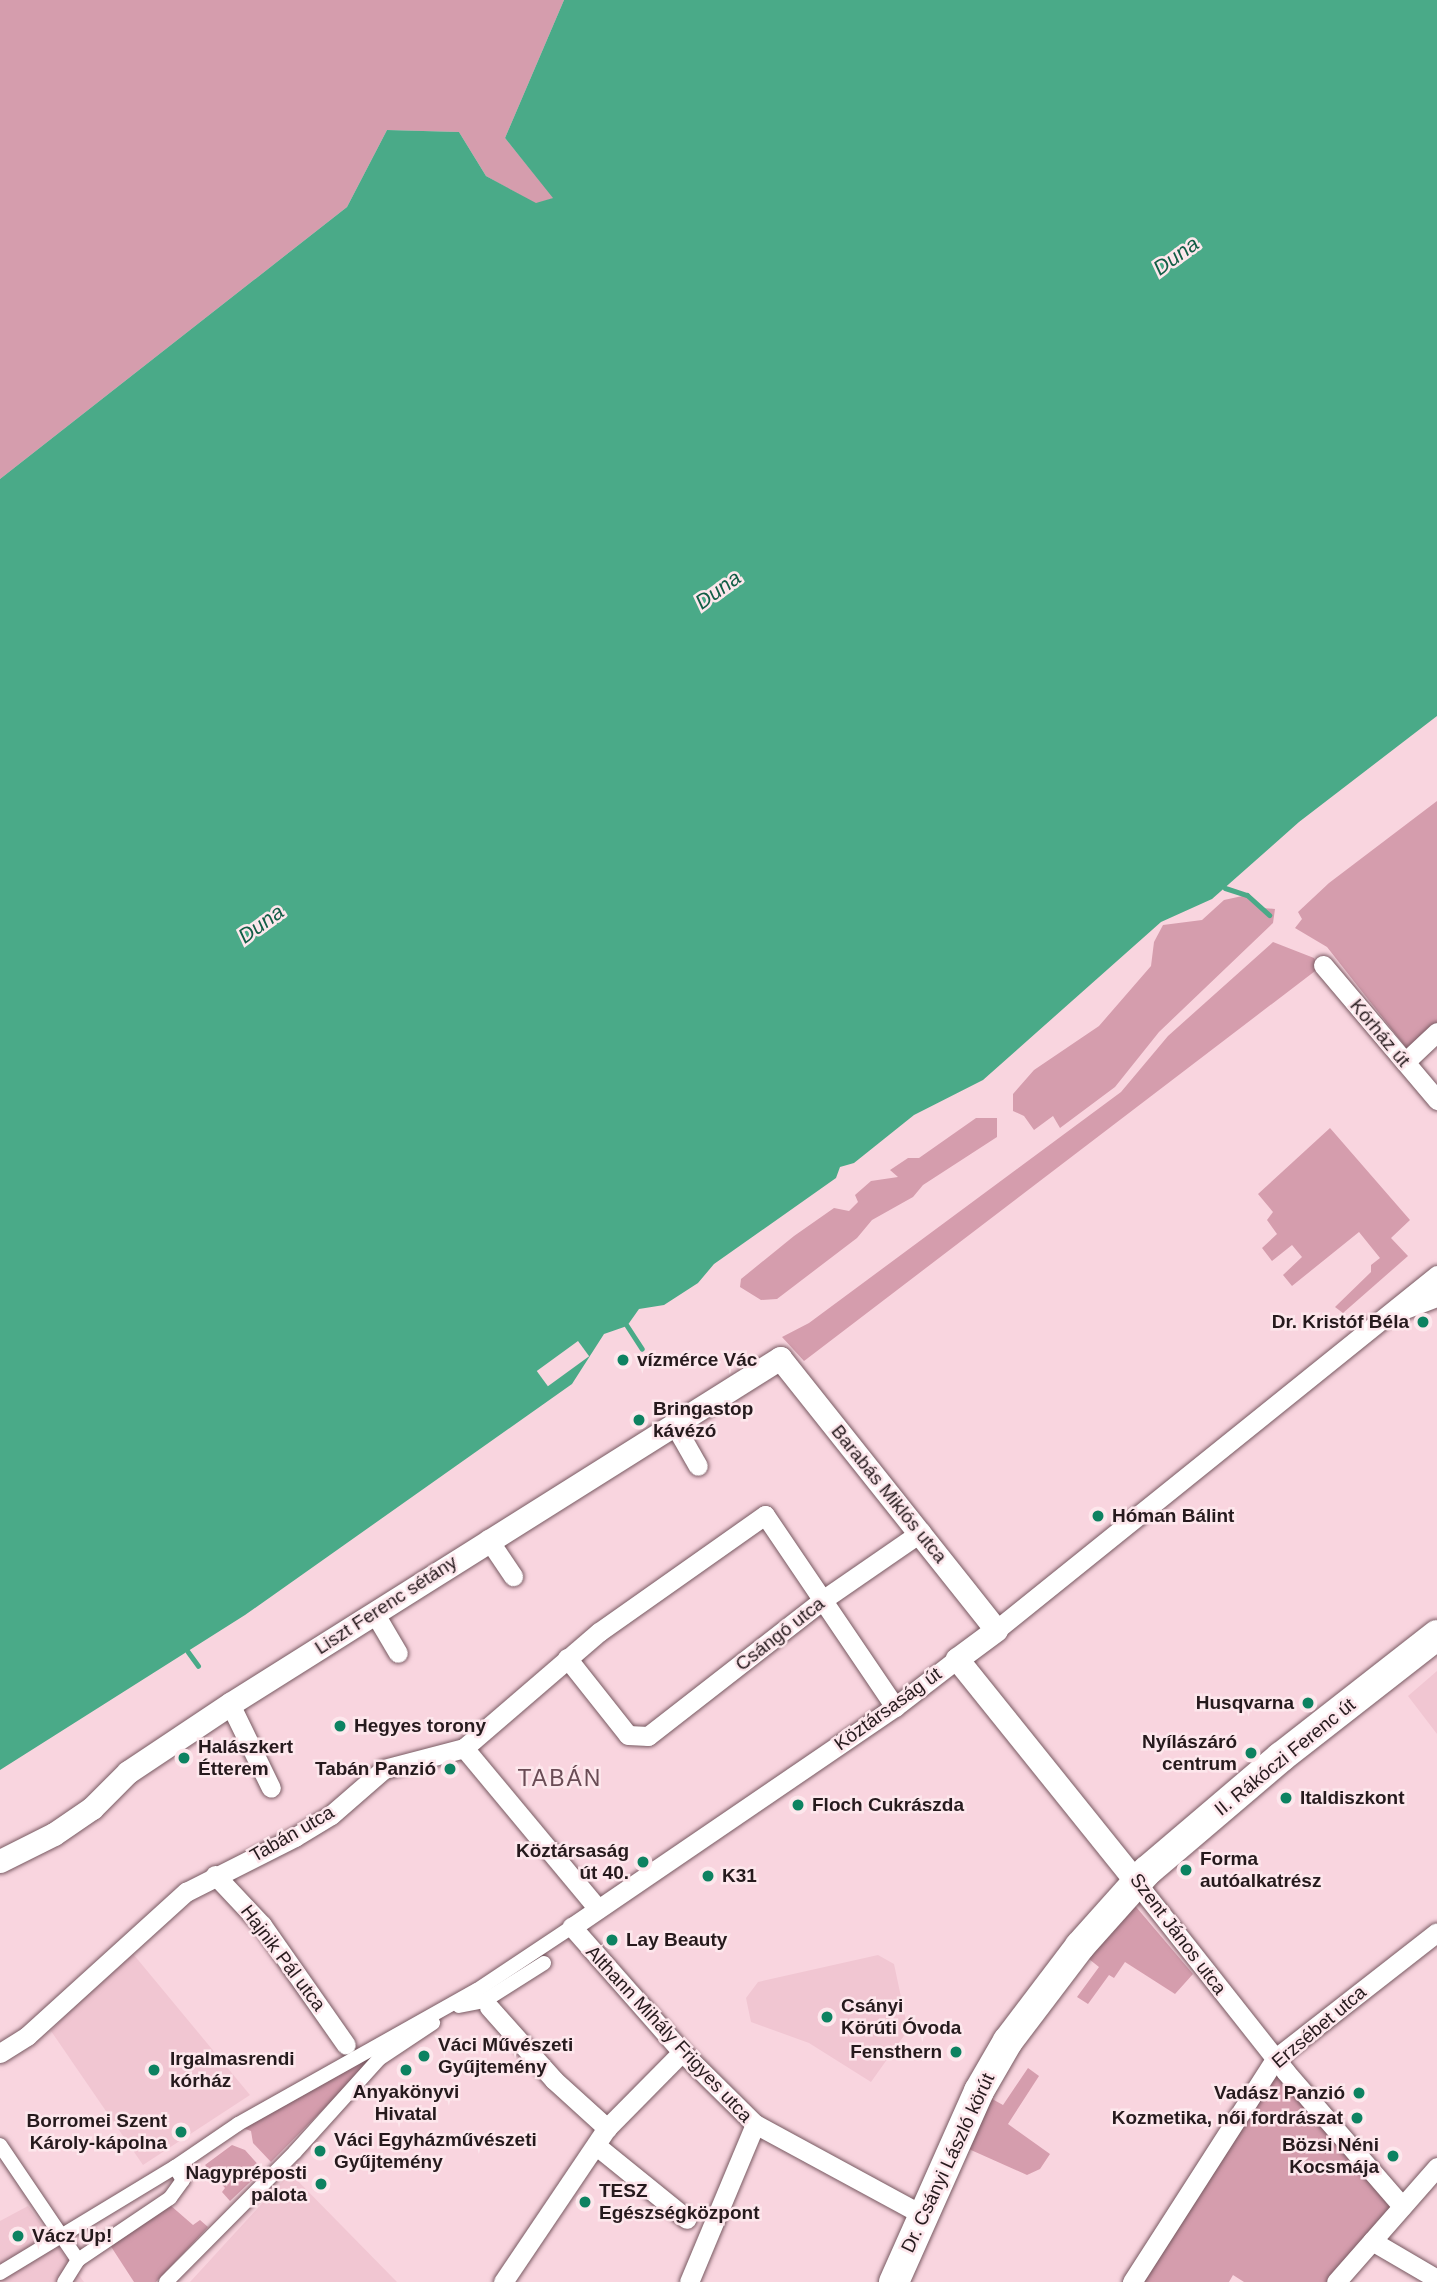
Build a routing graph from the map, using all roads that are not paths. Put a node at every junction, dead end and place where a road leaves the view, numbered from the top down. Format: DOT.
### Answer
graph roads {
  1 [pos="1323,965"];
  2 [pos="1437,1032"];
  3 [pos="1405,1062"];
  4 [pos="1437,1100"];
  5 [pos="1437,1275"];
  6 [pos="1437,1297"];
  7 [pos="1389,1314"];
  8 [pos="780,1358"];
  9 [pos="674,1424"];
  10 [pos="698,1466"];
  11 [pos="921,1532"];
  12 [pos="488,1539"];
  13 [pos="513,1576"];
  14 [pos="824,1599"];
  15 [pos="375,1614"];
  16 [pos="996,1630"];
  17 [pos="1437,1635"];
  18 [pos="398,1653"];
  19 [pos="567,1657"];
  20 [pos="957,1659"];
  21 [pos="230,1704"];
  22 [pos="895,1707"];
  23 [pos="464,1748"];
  24 [pos="271,1788"];
  25 [pos="0,1861"];
  26 [pos="215,1875"];
  27 [pos="1136,1882"];
  28 [pos="598,1909"];
  29 [pos="572,1927"];
  30 [pos="1437,1932"];
  31 [pos="544,1963"];
  32 [pos="483,1999"];
  33 [pos="350,2050"];
  34 [pos="682,2052"];
  35 [pos="0,2053"];
  36 [pos="1276,2058"];
  37 [pos="755,2124"];
  38 [pos="607,2128"];
  39 [pos="0,2145"];
  40 [pos="598,2147"];
  41 [pos="1437,2167"];
  42 [pos="175,2168"];
  43 [pos="1402,2206"];
  44 [pos="921,2214"];
  45 [pos="687,2219"];
  46 [pos="64,2237"];
  47 [pos="706,2238"];
  48 [pos="1372,2241"];
  49 [pos="78,2260"];
  50 [pos="0,2273"];
  51 [pos="1437,2279"];
  52 [pos="64,2282"];
  53 [pos="166,2282"];
  54 [pos="503,2282"];
  55 [pos="689,2282"];
  56 [pos="894,2282"];
  57 [pos="1132,2282"];
  58 [pos="1336,2282"];
  1 -- 3 [label="street, Kórház út"];
  2 -- 3 [label="street"];
  3 -- 4 [label="street, Kórház út"];
  5 -- 7 [label="street, Köztársaság út"];
  6 -- 7 [label="street, Köztársaság út"];
  7 -- 16 [label="street, Köztársaság út"];
  8 -- 9 [label="street, Liszt Ferenc sétány"];
  8 -- 11 [label="street, Barabás Miklós utca"];
  9 -- 10 [label="street"];
  9 -- 12 [label="street, Liszt Ferenc sétány"];
  11 -- 14 [label="street, Csángó utca"];
  11 -- 16 [label="street, Barabás Miklós utca"];
  12 -- 13 [label="street"];
  12 -- 15 [label="street, Liszt Ferenc sétány"];
  14 -- 19 [label="street, Csángó utca"];
  14 -- 19 [label="street, Tabán utca"];
  14 -- 22 [label="street"];
  15 -- 18 [label="street"];
  15 -- 21 [label="street, Liszt Ferenc sétány"];
  16 -- 20 [label="street, Köztársaság út"];
  17 -- 27 [label="main road, II. Rákóczi Ferenc út"];
  19 -- 23 [label="street, Tabán utca"];
  20 -- 22 [label="street, Köztársaság út"];
  20 -- 27 [label="street, Szent János utca"];
  21 -- 24 [label="street"];
  21 -- 25 [label="street, Liszt Ferenc sétány"];
  22 -- 28 [label="street, Köztársaság út"];
  23 -- 26 [label="street, Tabán utca"];
  23 -- 28 [label="street"];
  26 -- 33 [label="street, Hajnik Pál utca"];
  26 -- 35 [label="street, Tabán utca"];
  27 -- 36 [label="street, Szent János utca"];
  27 -- 44 [label="main road, Dr. Csányi László körút"];
  28 -- 29 [label="street, Köztársaság út"];
  29 -- 32 [label="street, Köztársaság út"];
  29 -- 34 [label="street, Althann Mihály Frigyes utca"];
  30 -- 36 [label="street, Erzsébet utca"];
  31 -- 32 [label="street"];
  32 -- 33 [label="street, Köztársaság út"];
  32 -- 38 [label="street"];
  32 -- 53 [label="street"];
  33 -- 42 [label="street, Köztársaság út"];
  34 -- 37 [label="street, Althann Mihály Frigyes utca"];
  34 -- 38 [label="street"];
  36 -- 43 [label="street, Szent János utca"];
  36 -- 57 [label="street, Erzsébet utca"];
  37 -- 44 [label="street, Althann Mihály Frigyes utca"];
  37 -- 47 [label="street"];
  38 -- 40 [label="street"];
  39 -- 46 [label="street"];
  40 -- 45 [label="street"];
  40 -- 54 [label="street"];
  41 -- 43 [label="street"];
  42 -- 46 [label="street, Köztársaság út"];
  42 -- 49 [label="street"];
  43 -- 48 [label="street"];
  44 -- 56 [label="main road, Dr. Csányi László körút"];
  45 -- 47 [label="street"];
  46 -- 49 [label="street"];
  46 -- 50 [label="street, Köztársaság út"];
  47 -- 55 [label="street"];
  48 -- 51 [label="street"];
  48 -- 58 [label="street"];
  49 -- 52 [label="street"];
}
